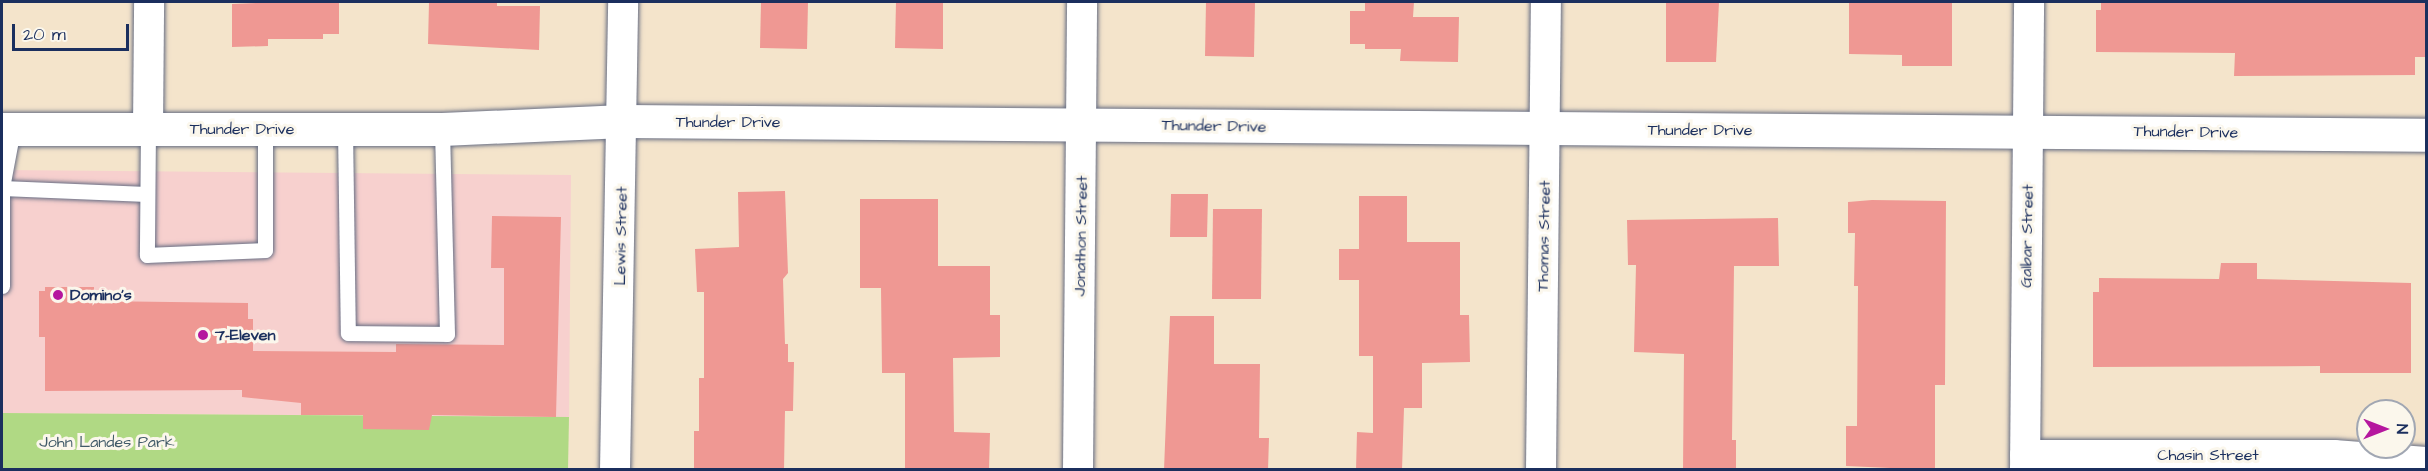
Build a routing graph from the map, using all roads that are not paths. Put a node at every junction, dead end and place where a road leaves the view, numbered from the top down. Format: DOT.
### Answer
graph roads {
  1 [pos="149,2"];
  2 [pos="623,2"];
  3 [pos="1082,2"];
  4 [pos="1546,2"];
  5 [pos="2029,2"];
  6 [pos="623,121"];
  7 [pos="1082,124"];
  8 [pos="7,129"];
  9 [pos="148,129"];
  10 [pos="265,129"];
  11 [pos="345,129"];
  12 [pos="442,129"];
  13 [pos="1546,130"];
  14 [pos="2028,130"];
  15 [pos="2427,135"];
  16 [pos="2,188"];
  17 [pos="147,194"];
  18 [pos="2,286"];
  19 [pos="2025,462"];
  20 [pos="2427,462"];
  21 [pos="615,470"];
  22 [pos="1078,470"];
  23 [pos="1541,470"];
  1 -- 9 [label="street"];
  2 -- 6 [label="street, Lewis Street"];
  3 -- 7 [label="street, Jonathon Street"];
  4 -- 13 [label="street, Thomas Street"];
  5 -- 14 [label="street, Galbar Street"];
  6 -- 7 [label="street, Thunder Drive"];
  6 -- 12 [label="street, Thunder Drive"];
  6 -- 21 [label="street, Lewis Street"];
  7 -- 13 [label="street, Thunder Drive"];
  7 -- 22 [label="street, Jonathon Street"];
  8 -- 9 [label="street, Thunder Drive"];
  8 -- 16 [label="lane"];
  9 -- 10 [label="street, Thunder Drive"];
  9 -- 17 [label="lane"];
  10 -- 11 [label="street, Thunder Drive"];
  10 -- 17 [label="lane"];
  11 -- 12 [label="street, Thunder Drive"];
  11 -- 12 [label="lane"];
  13 -- 14 [label="street, Thunder Drive"];
  13 -- 23 [label="street, Thomas Street"];
  14 -- 15 [label="street, Thunder Drive"];
  14 -- 19 [label="street, Galbar Street"];
  16 -- 17 [label="lane"];
  16 -- 18 [label="lane"];
  19 -- 20 [label="street, Chasin Street"];
}
